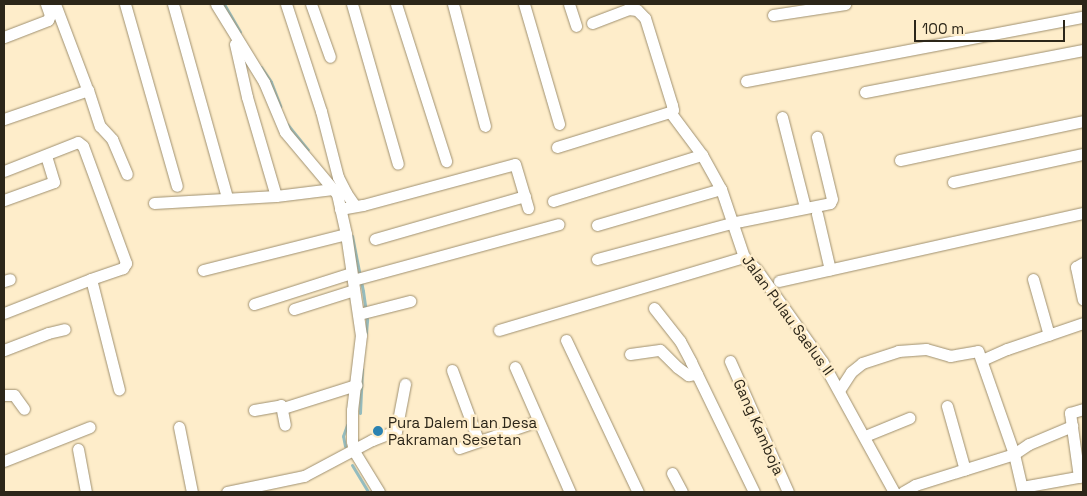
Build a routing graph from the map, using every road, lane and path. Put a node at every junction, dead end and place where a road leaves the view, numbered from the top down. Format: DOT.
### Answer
graph roads {
  1 [pos="46,4"];
  2 [pos="56,4"];
  3 [pos="125,4"];
  4 [pos="173,4"];
  5 [pos="216,4"];
  6 [pos="286,4"];
  7 [pos="311,4"];
  8 [pos="352,4"];
  9 [pos="396,4"];
  10 [pos="453,4"];
  11 [pos="524,4"];
  12 [pos="569,4"];
  13 [pos="838,4"];
  14 [pos="773,15"];
  15 [pos="1083,17"];
  16 [pos="592,23"];
  17 [pos="576,26"];
  18 [pos="233,34"];
  19 [pos="4,37"];
  20 [pos="1083,50"];
  21 [pos="330,57"];
  22 [pos="746,81"];
  23 [pos="86,86"];
  24 [pos="865,92"];
  25 [pos="670,112"];
  26 [pos="782,117"];
  27 [pos="4,119"];
  28 [pos="1083,121"];
  29 [pos="559,124"];
  30 [pos="485,126"];
  31 [pos="817,137"];
  32 [pos="557,147"];
  33 [pos="1083,154"];
  34 [pos="46,155"];
  35 [pos="702,155"];
  36 [pos="900,160"];
  37 [pos="446,161"];
  38 [pos="398,164"];
  39 [pos="4,172"];
  40 [pos="126,174"];
  41 [pos="954,182"];
  42 [pos="177,186"];
  43 [pos="333,189"];
  44 [pos="721,189"];
  45 [pos="276,196"];
  46 [pos="525,196"];
  47 [pos="227,198"];
  48 [pos="4,200"];
  49 [pos="554,201"];
  50 [pos="154,203"];
  51 [pos="805,207"];
  52 [pos="347,208"];
  53 [pos="528,208"];
  54 [pos="1083,213"];
  55 [pos="817,214"];
  56 [pos="731,222"];
  57 [pos="559,224"];
  58 [pos="597,225"];
  59 [pos="346,234"];
  60 [pos="375,239"];
  61 [pos="744,257"];
  62 [pos="596,259"];
  63 [pos="1083,263"];
  64 [pos="203,270"];
  65 [pos="830,270"];
  66 [pos="91,279"];
  67 [pos="1033,279"];
  68 [pos="356,280"];
  69 [pos="780,281"];
  70 [pos="1083,299"];
  71 [pos="410,301"];
  72 [pos="254,304"];
  73 [pos="654,308"];
  74 [pos="294,309"];
  75 [pos="4,313"];
  76 [pos="363,313"];
  77 [pos="1083,322"];
  78 [pos="65,330"];
  79 [pos="499,330"];
  80 [pos="1049,335"];
  81 [pos="566,340"];
  82 [pos="4,350"];
  83 [pos="630,354"];
  84 [pos="982,360"];
  85 [pos="730,361"];
  86 [pos="515,367"];
  87 [pos="452,370"];
  88 [pos="697,374"];
  89 [pos="405,384"];
  90 [pos="356,385"];
  91 [pos="840,389"];
  92 [pos="119,390"];
  93 [pos="4,395"];
  94 [pos="947,406"];
  95 [pos="283,408"];
  96 [pos="24,409"];
  97 [pos="1083,409"];
  98 [pos="254,410"];
  99 [pos="909,418"];
  100 [pos="538,421"];
  101 [pos="285,425"];
  102 [pos="1072,426"];
  103 [pos="90,427"];
  104 [pos="179,427"];
  105 [pos="865,436"];
  106 [pos="478,440"];
  107 [pos="459,448"];
  108 [pos="78,449"];
  109 [pos="354,452"];
  110 [pos="1014,454"];
  111 [pos="4,461"];
  112 [pos="964,470"];
  113 [pos="672,473"];
  114 [pos="1081,476"];
  115 [pos="1023,490"];
  116 [pos="86,492"];
  117 [pos="192,492"];
  118 [pos="227,492"];
  119 [pos="378,492"];
  120 [pos="570,492"];
  121 [pos="638,492"];
  122 [pos="682,492"];
  123 [pos="754,492"];
  124 [pos="788,492"];
  125 [pos="894,492"];
  126 [pos="903,492"];
  1 -- 19 [label="street"];
  2 -- 23 [label="street"];
  3 -- 42 [label="street"];
  4 -- 47 [label="street"];
  5 -- 18 [label="street"];
  6 -- 52 [label="street"];
  7 -- 21 [label="street"];
  8 -- 38 [label="street"];
  9 -- 37 [label="street"];
  10 -- 30 [label="street"];
  11 -- 29 [label="street"];
  12 -- 17 [label="street"];
  13 -- 14 [label="street"];
  15 -- 22 [label="street"];
  16 -- 25 [label="street"];
  18 -- 43 [label="street"];
  18 -- 45 [label="street"];
  20 -- 24 [label="street"];
  25 -- 32 [label="street"];
  25 -- 35 [label="street, Jalan Pulau Saelus II"];
  26 -- 51 [label="street"];
  27 -- 40 [label="street"];
  28 -- 36 [label="street"];
  31 -- 51 [label="street"];
  33 -- 41 [label="street"];
  34 -- 39 [label="street"];
  34 -- 48 [label="street"];
  34 -- 66 [label="street"];
  35 -- 44 [label="street, Jalan Pulau Saelus II"];
  35 -- 49 [label="street"];
  43 -- 45 [label="street"];
  43 -- 52 [label="street"];
  44 -- 56 [label="street, Jalan Pulau Saelus II"];
  44 -- 58 [label="street"];
  45 -- 47 [label="street"];
  46 -- 52 [label="street"];
  46 -- 53 [label="street"];
  46 -- 60 [label="street"];
  47 -- 50 [label="street"];
  51 -- 56 [label="street"];
  52 -- 59 [label="street"];
  54 -- 65 [label="street"];
  55 -- 65 [label="street"];
  56 -- 61 [label="street, Jalan Pulau Saelus II"];
  56 -- 62 [label="street"];
  57 -- 68 [label="street"];
  59 -- 64 [label="street"];
  59 -- 68 [label="street"];
  61 -- 79 [label="street"];
  61 -- 91 [label="street, Jalan Pulau Saelus II"];
  63 -- 70 [label="street"];
  65 -- 69 [label="street"];
  66 -- 75 [label="street"];
  66 -- 92 [label="street"];
  67 -- 80 [label="street"];
  68 -- 72 [label="street"];
  68 -- 74 [label="street"];
  68 -- 76 [label="street"];
  71 -- 76 [label="street"];
  73 -- 88 [label="street"];
  76 -- 90 [label="street"];
  77 -- 80 [label="street"];
  78 -- 82 [label="street"];
  80 -- 84 [label="street"];
  81 -- 121 [label="street"];
  83 -- 88 [label="street"];
  84 -- 91 [label="street"];
  84 -- 110 [label="street"];
  85 -- 124 [label="street, Gang Kamboja"];
  86 -- 100 [label="street"];
  87 -- 106 [label="street"];
  88 -- 123 [label="street"];
  89 -- 109 [label="street"];
  90 -- 95 [label="street"];
  90 -- 109 [label="street"];
  91 -- 105 [label="street, Jalan Pulau Saelus II"];
  93 -- 96 [label="street"];
  94 -- 112 [label="street"];
  95 -- 98 [label="street"];
  95 -- 101 [label="street"];
  97 -- 102 [label="street"];
  99 -- 105 [label="street"];
  100 -- 106 [label="street"];
  100 -- 120 [label="street"];
  102 -- 110 [label="street"];
  102 -- 114 [label="street"];
  103 -- 111 [label="street"];
  104 -- 117 [label="street"];
  105 -- 125 [label="street, Jalan Pulau Saelus II"];
  106 -- 107 [label="street"];
  108 -- 116 [label="street"];
  109 -- 118 [label="street"];
  109 -- 119 [label="street"];
  110 -- 112 [label="street"];
  110 -- 115 [label="street"];
  112 -- 126 [label="street"];
  113 -- 122 [label="street"];
  114 -- 115 [label="street"];
}
